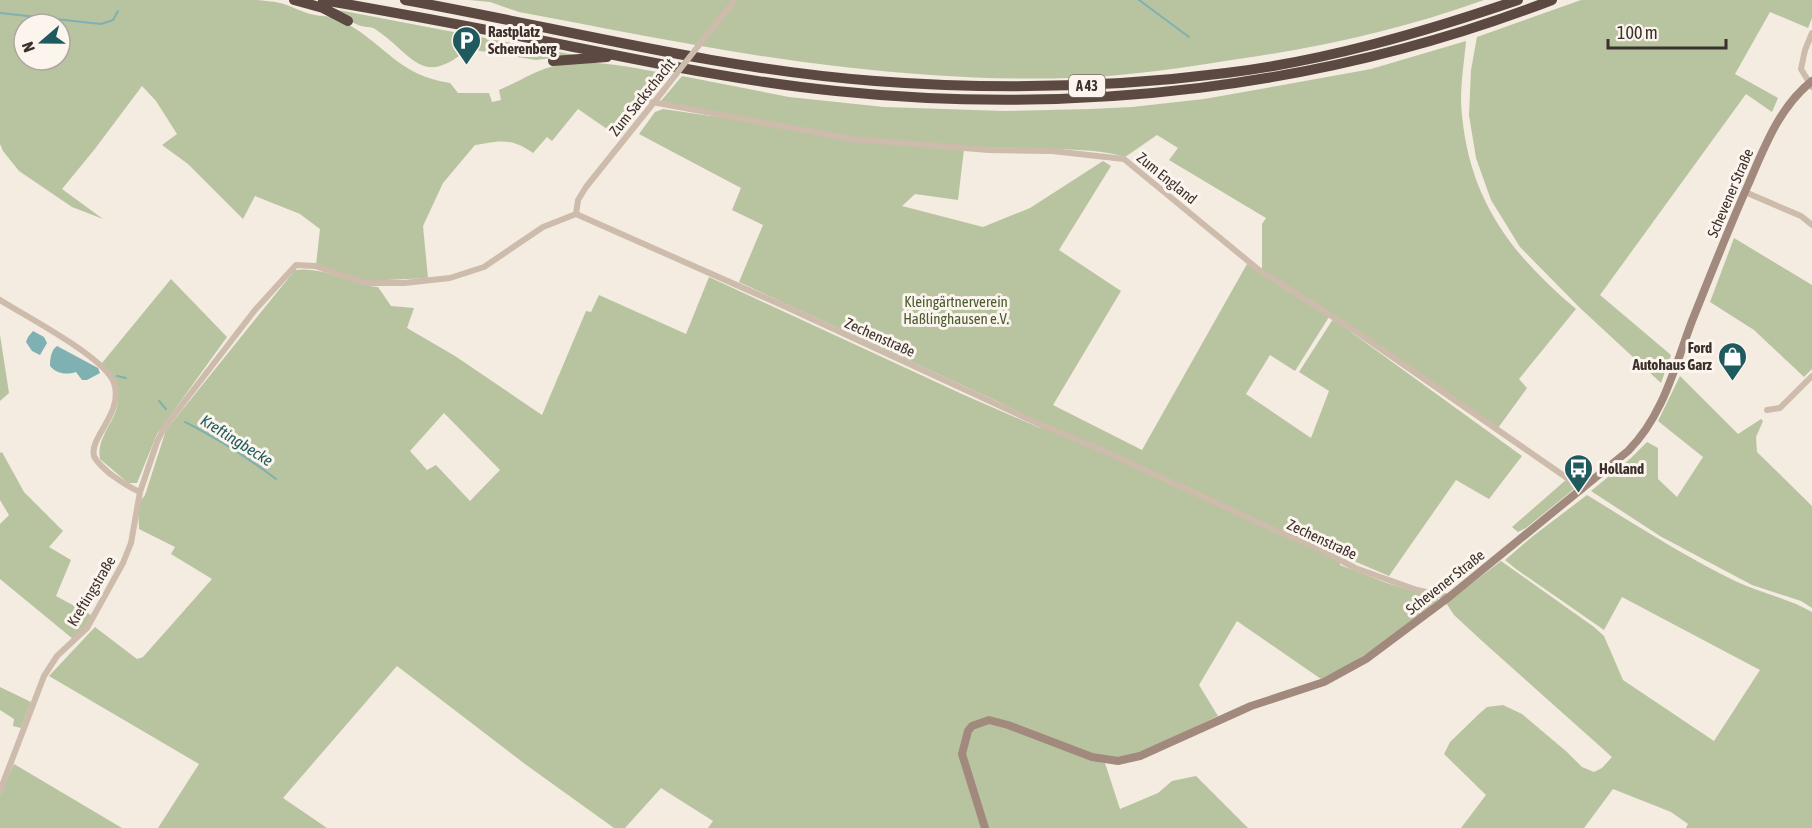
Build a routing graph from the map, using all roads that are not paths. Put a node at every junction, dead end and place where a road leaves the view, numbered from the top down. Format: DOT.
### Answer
graph roads {
  1 [pos="294,0"];
  2 [pos="323,0"];
  3 [pos="405,0"];
  4 [pos="735,0"];
  5 [pos="1518,0"];
  6 [pos="1552,0"];
  7 [pos="348,21"];
  8 [pos="1812,33"];
  9 [pos="630,58"];
  10 [pos="553,61"];
  11 [pos="1811,84"];
  12 [pos="652,102"];
  13 [pos="1745,192"];
  14 [pos="576,214"];
  15 [pos="1812,225"];
  16 [pos="0,300"];
  17 [pos="1812,376"];
  18 [pos="1767,410"];
  19 [pos="1583,489"];
  20 [pos="140,492"];
  21 [pos="1449,597"];
  22 [pos="0,790"];
  23 [pos="985,828"];
  1 -- 7 [label="highway"];
  2 -- 9 [label="highway, A 43"];
  3 -- 5 [label="highway, A 43"];
  4 -- 12 [label="street, Zum Sackschacht, bridge"];
  6 -- 9 [label="highway, A 43"];
  8 -- 11 [label="street"];
  9 -- 10 [label="highway"];
  11 -- 13 [label="main road, Schevener Straße"];
  12 -- 14 [label="street, Zum Sackschacht"];
  12 -- 19 [label="street, Zum England"];
  13 -- 15 [label="street"];
  13 -- 19 [label="main road, Schevener Straße"];
  14 -- 20 [label="street, Kreftingstraße"];
  14 -- 21 [label="street, Zechenstraße"];
  16 -- 20 [label="street"];
  17 -- 18 [label="street"];
  19 -- 21 [label="main road, Schevener Straße"];
  20 -- 22 [label="street, Kreftingstraße"];
  21 -- 23 [label="main road, Schevener Straße"];
}
